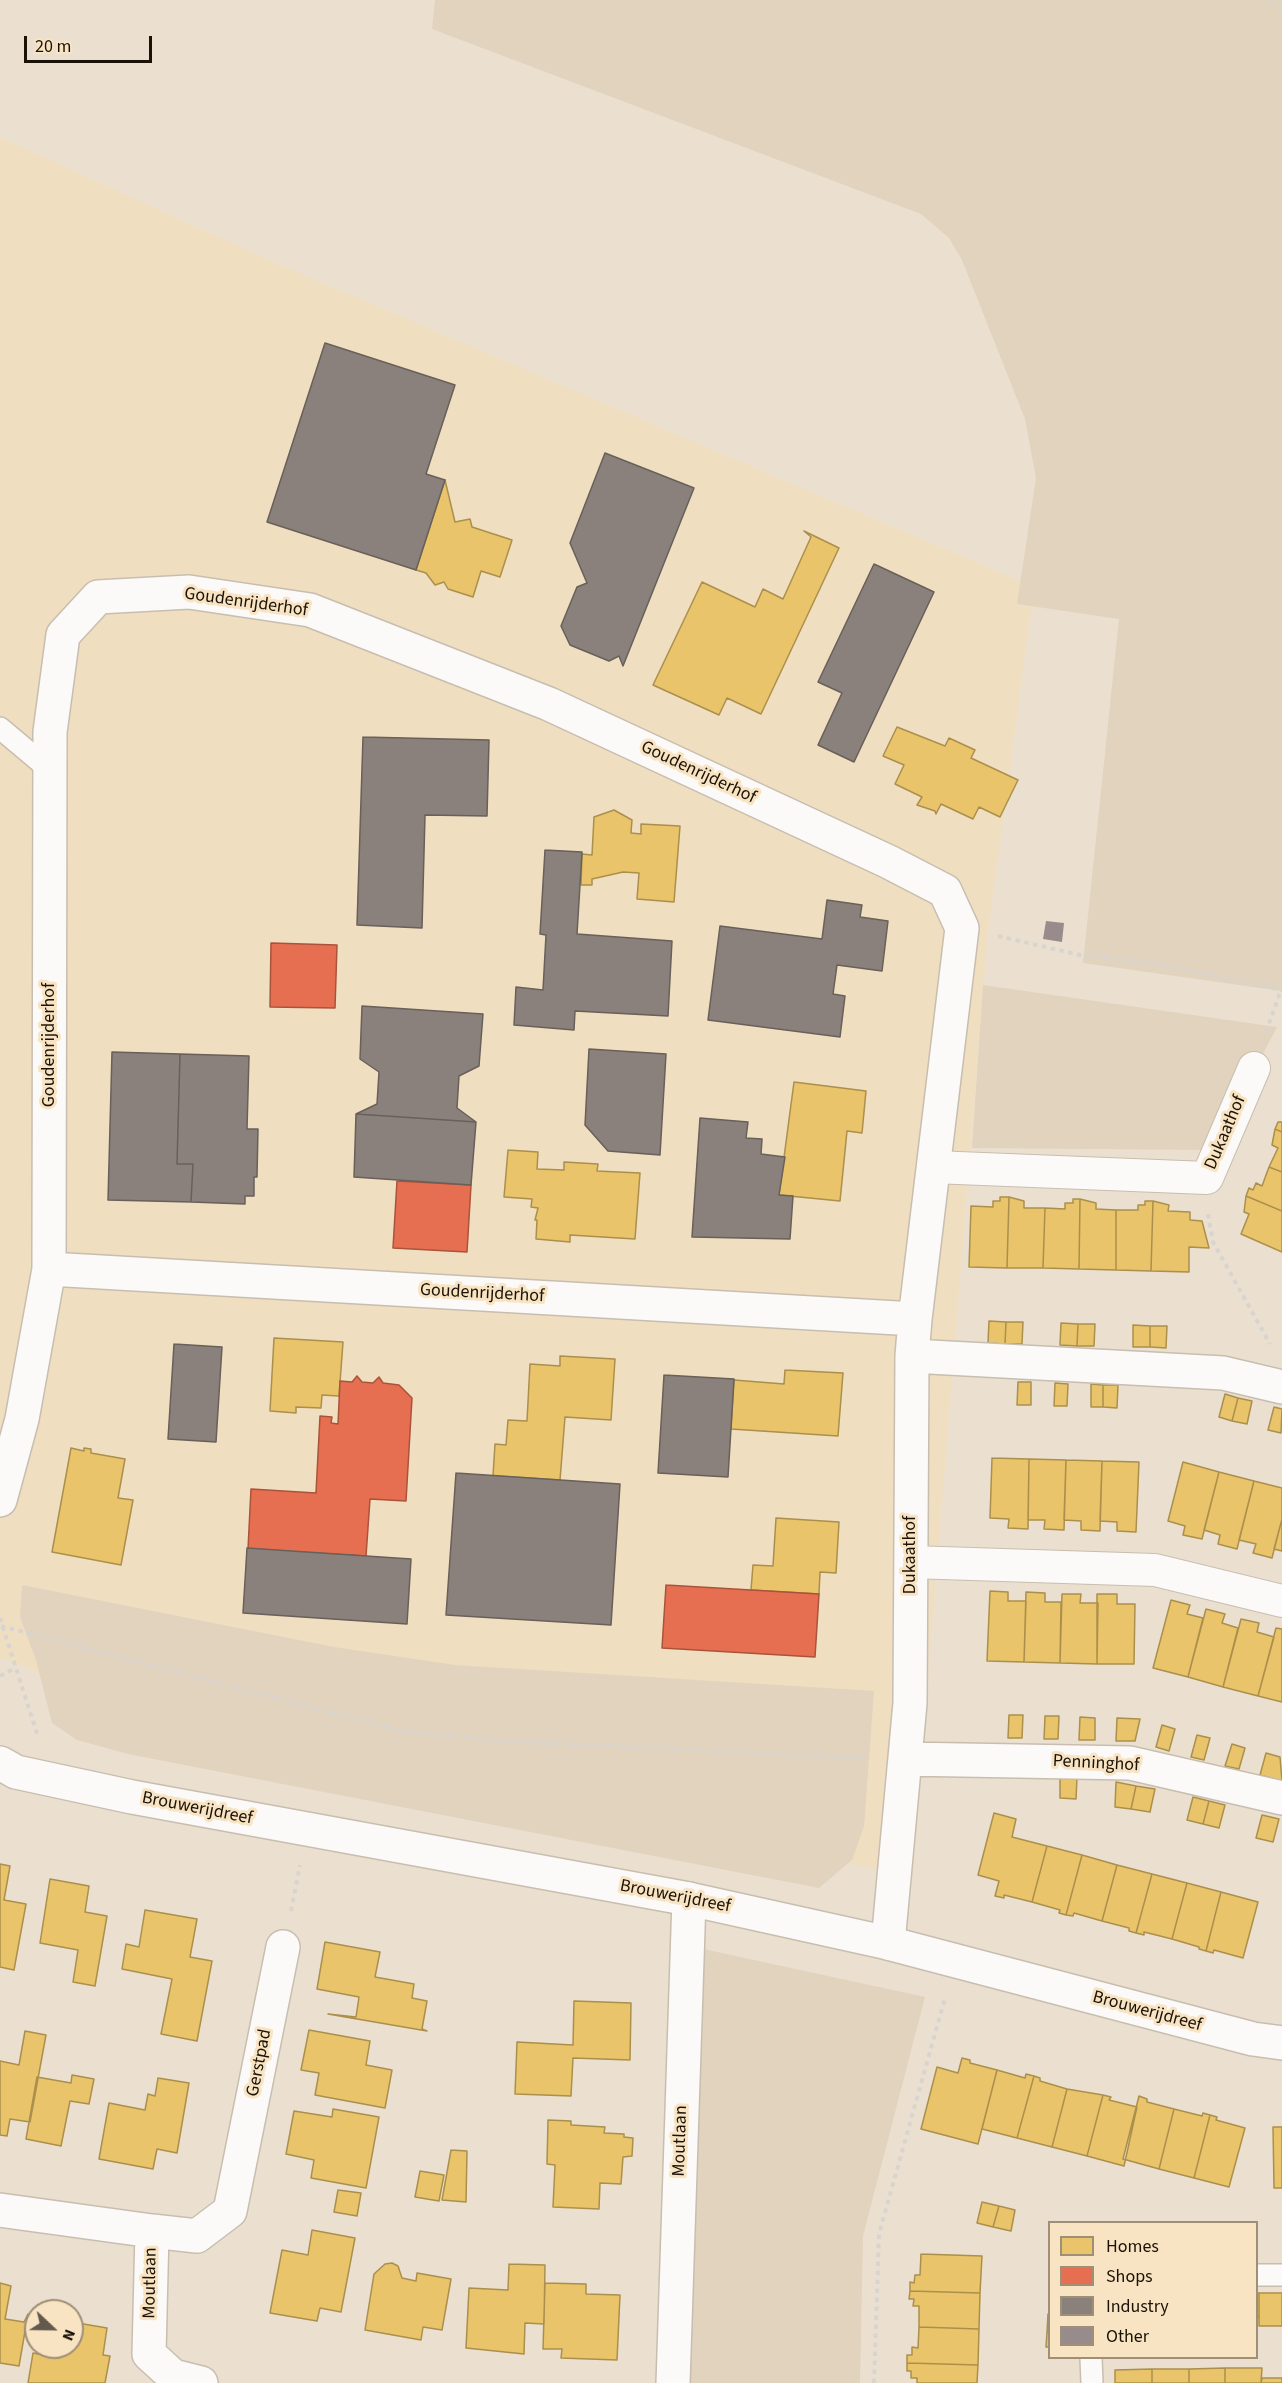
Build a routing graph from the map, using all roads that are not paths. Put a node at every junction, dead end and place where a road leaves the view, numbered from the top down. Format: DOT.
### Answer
graph roads {
  1 [pos="0,728"];
  2 [pos="50,770"];
  3 [pos="962,928"];
  4 [pos="1254,1068"];
  5 [pos="933,1167"];
  6 [pos="49,1269"];
  7 [pos="915,1319"];
  8 [pos="912,1356"];
  9 [pos="1278,1386"];
  10 [pos="0,1500"];
  11 [pos="911,1562"];
  12 [pos="1282,1601"];
  13 [pos="906,1759"];
  14 [pos="0,1763"];
  15 [pos="1282,1798"];
  16 [pos="689,1899"];
  17 [pos="888,1943"];
  18 [pos="283,1947"];
  19 [pos="1282,2043"];
  20 [pos="0,2210"];
  21 [pos="152,2231"];
  22 [pos="1258,2275"];
  23 [pos="1282,2275"];
  24 [pos="1091,2359"];
  25 [pos="201,2383"];
  26 [pos="673,2383"];
  27 [pos="1092,2383"];
  1 -- 2 [label="lane"];
  2 -- 3 [label="street, Goudenrijderhof"];
  2 -- 6 [label="street, Goudenrijderhof"];
  3 -- 5 [label="street, Dukaathof"];
  4 -- 5 [label="street, Dukaathof"];
  5 -- 7 [label="street, Dukaathof"];
  6 -- 7 [label="street, Goudenrijderhof"];
  6 -- 10 [label="street, Goudenrijderhof"];
  7 -- 8 [label="street, Dukaathof"];
  8 -- 9 [label="street"];
  8 -- 11 [label="street, Dukaathof"];
  11 -- 12 [label="street"];
  11 -- 13 [label="street, Dukaathof"];
  13 -- 15 [label="street, Penninghof"];
  13 -- 17 [label="street, Dukaathof"];
  14 -- 16 [label="street, Brouwerijdreef"];
  16 -- 17 [label="street, Brouwerijdreef"];
  16 -- 26 [label="street, Moutlaan"];
  17 -- 19 [label="street, Brouwerijdreef"];
  18 -- 21 [label="street, Gerstpad"];
  20 -- 21 [label="street, Moutlaan"];
  21 -- 25 [label="street, Moutlaan"];
  22 -- 23 [label="lane"];
  24 -- 27 [label="lane"];
}
